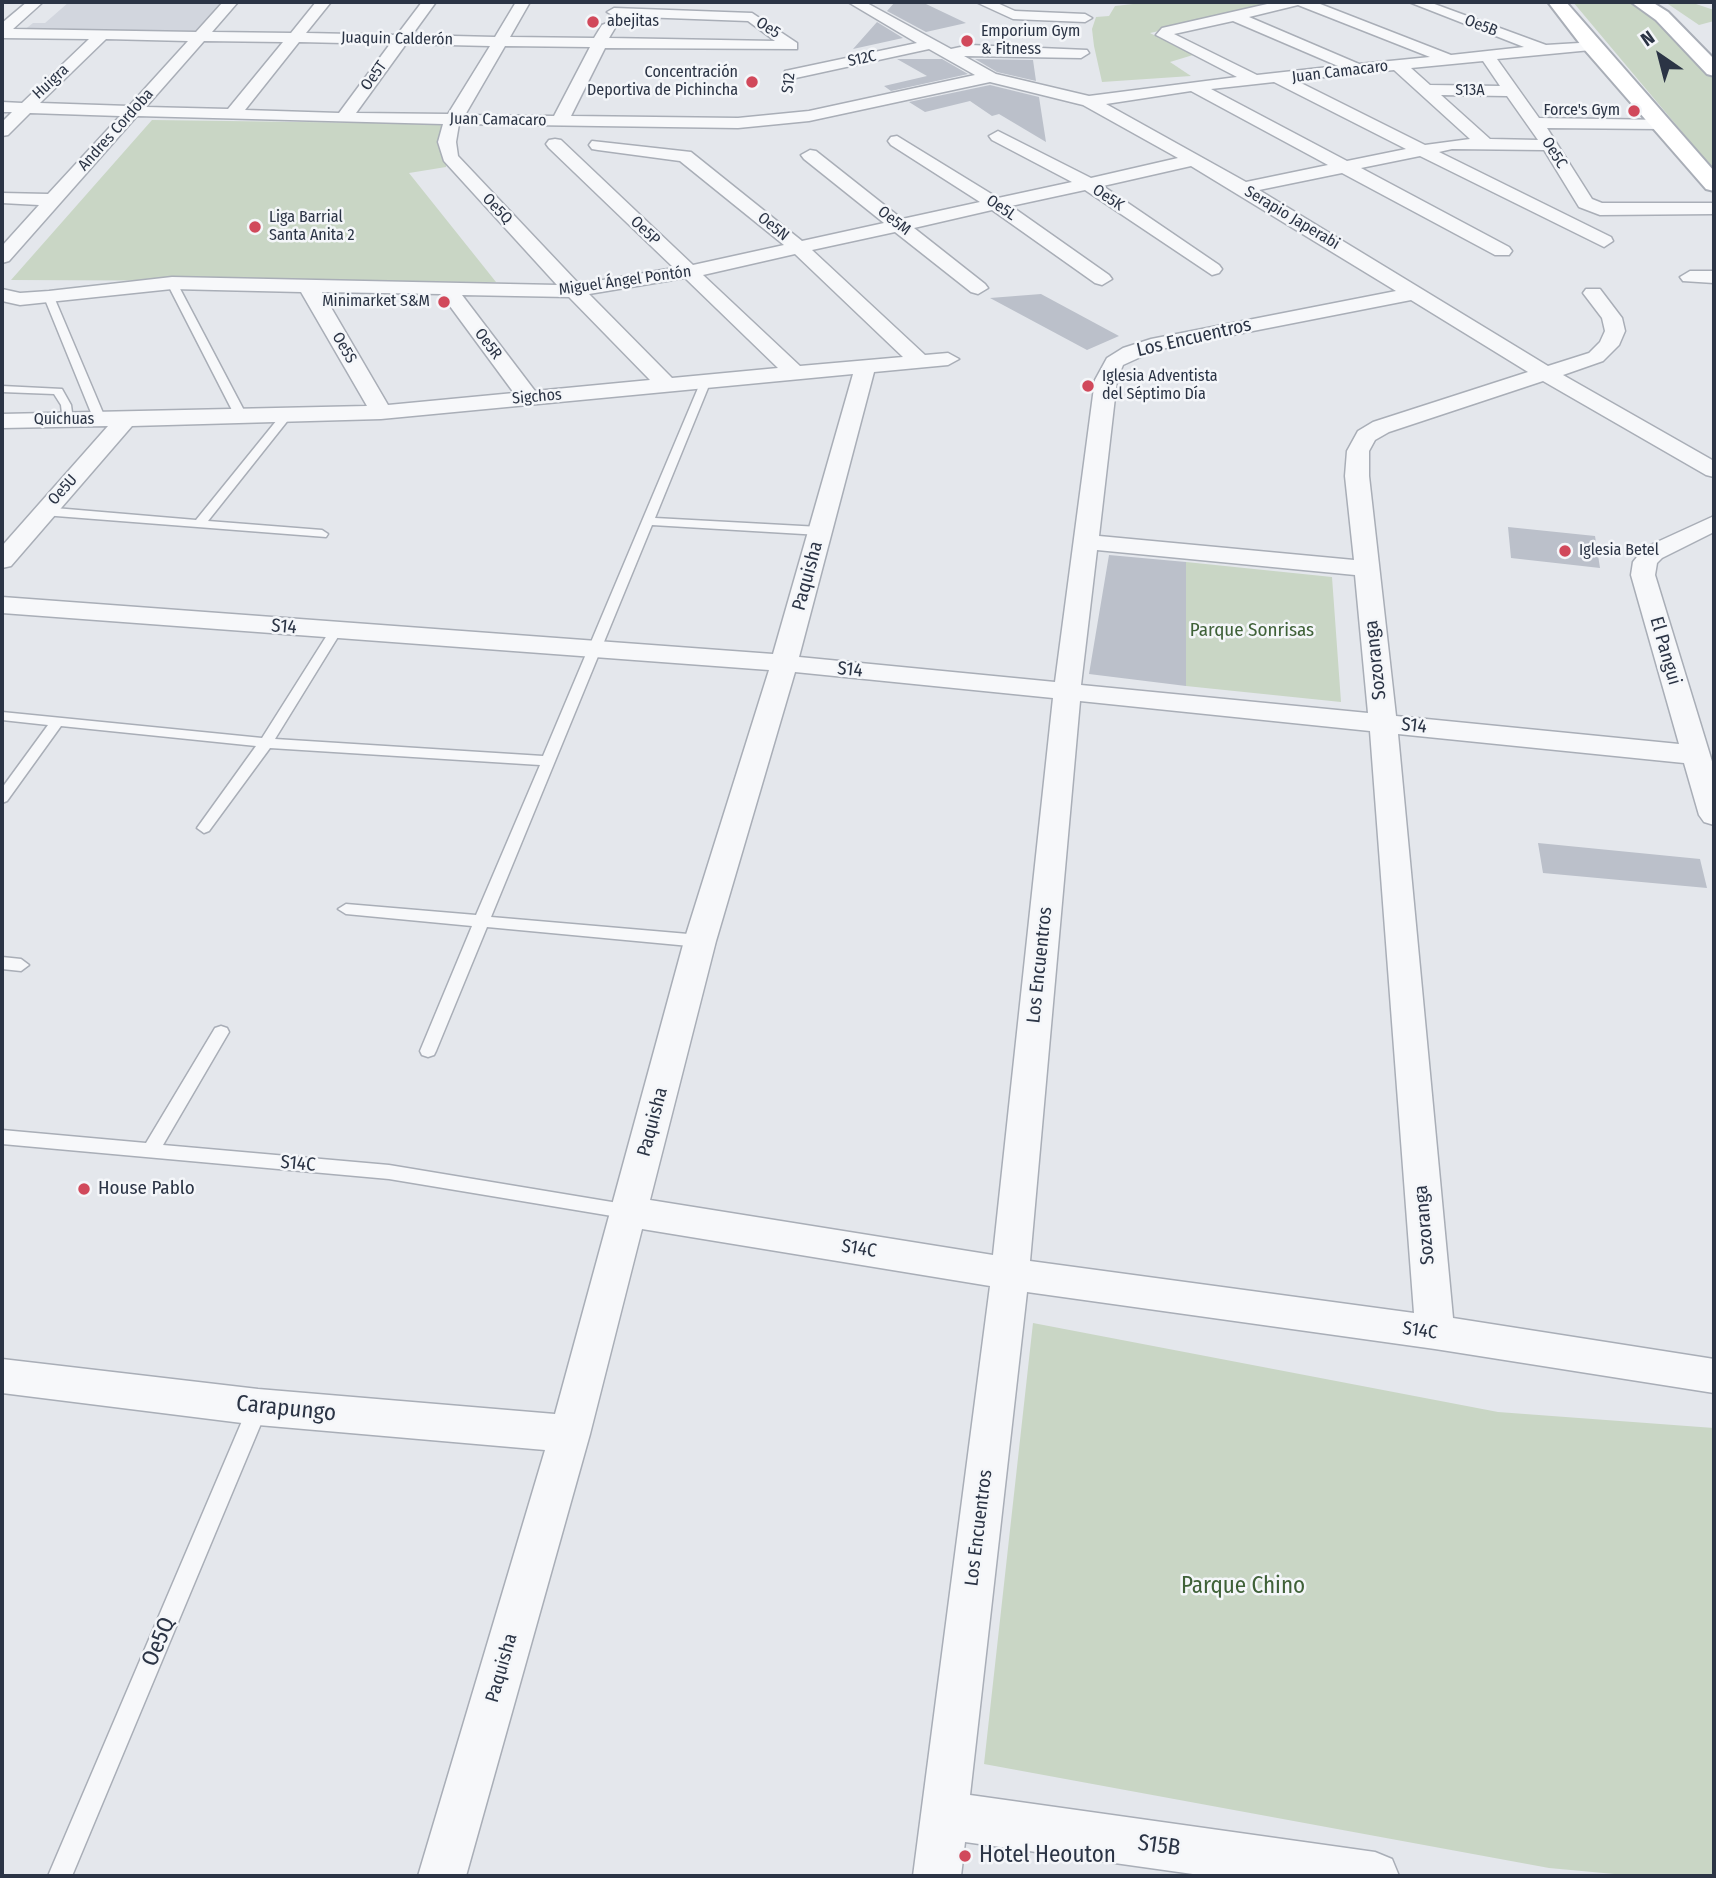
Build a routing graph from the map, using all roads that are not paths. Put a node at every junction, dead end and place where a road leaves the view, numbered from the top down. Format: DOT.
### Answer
graph roads {
  1 [pos="36,2"];
  2 [pos="230,2"];
  3 [pos="324,2"];
  4 [pos="429,2"];
  5 [pos="523,2"];
  6 [pos="855,2"];
  7 [pos="983,2"];
  8 [pos="1294,2"];
  9 [pos="1302,2"];
  10 [pos="1416,2"];
  11 [pos="1557,2"];
  12 [pos="1640,2"];
  13 [pos="875,6"];
  14 [pos="616,7"];
  15 [pos="1237,17"];
  16 [pos="1084,18"];
  17 [pos="2,32"];
  18 [pos="102,35"];
  19 [pos="200,36"];
  20 [pos="293,38"];
  21 [pos="401,38"];
  22 [pos="501,40"];
  23 [pos="600,43"];
  24 [pos="933,44"];
  25 [pos="1591,46"];
  26 [pos="792,47"];
  27 [pos="1545,50"];
  28 [pos="1081,53"];
  29 [pos="951,54"];
  30 [pos="1487,56"];
  31 [pos="1452,60"];
  32 [pos="1398,65"];
  33 [pos="1359,69"];
  34 [pos="1714,70"];
  35 [pos="990,77"];
  36 [pos="1280,79"];
  37 [pos="1257,81"];
  38 [pos="789,85"];
  39 [pos="1193,86"];
  40 [pos="1427,90"];
  41 [pos="1512,91"];
  42 [pos="1089,101"];
  43 [pos="2,107"];
  44 [pos="24,108"];
  45 [pos="135,110"];
  46 [pos="233,114"];
  47 [pos="344,118"];
  48 [pos="454,120"];
  49 [pos="785,120"];
  50 [pos="560,121"];
  51 [pos="680,122"];
  52 [pos="1535,123"];
  53 [pos="1660,124"];
  54 [pos="2,131"];
  55 [pos="998,136"];
  56 [pos="897,141"];
  57 [pos="1483,142"];
  58 [pos="555,144"];
  59 [pos="598,145"];
  60 [pos="1550,145"];
  61 [pos="1423,149"];
  62 [pos="650,150"];
  63 [pos="810,155"];
  64 [pos="1195,160"];
  65 [pos="1341,166"];
  66 [pos="1089,184"];
  67 [pos="1714,184"];
  68 [pos="1243,188"];
  69 [pos="2,198"];
  70 [pos="52,200"];
  71 [pos="997,205"];
  72 [pos="1714,209"];
  73 [pos="901,226"];
  74 [pos="1604,241"];
  75 [pos="799,248"];
  76 [pos="1503,251"];
  77 [pos="2,257"];
  78 [pos="1212,269"];
  79 [pos="688,272"];
  80 [pos="1690,277"];
  81 [pos="1714,277"];
  82 [pos="1102,279"];
  83 [pos="172,283"];
  84 [pos="307,284"];
  85 [pos="978,288"];
  86 [pos="447,290"];
  87 [pos="574,291"];
  88 [pos="1414,293"];
  89 [pos="1593,293"];
  90 [pos="2,296"];
  91 [pos="49,297"];
  92 [pos="948,359"];
  93 [pos="921,362"];
  94 [pos="865,368"];
  95 [pos="796,374"];
  96 [pos="1548,375"];
  97 [pos="705,383"];
  98 [pos="667,386"];
  99 [pos="2,389"];
  100 [pos="529,398"];
  101 [pos="381,412"];
  102 [pos="285,417"];
  103 [pos="242,418"];
  104 [pos="67,420"];
  105 [pos="100,420"];
  106 [pos="125,420"];
  107 [pos="2,421"];
  108 [pos="1714,470"];
  109 [pos="43,511"];
  110 [pos="648,521"];
  111 [pos="201,522"];
  112 [pos="1714,523"];
  113 [pos="820,531"];
  114 [pos="322,534"];
  115 [pos="1086,542"];
  116 [pos="2,561"];
  117 [pos="1366,569"];
  118 [pos="2,604"];
  119 [pos="335,632"];
  120 [pos="594,650"];
  121 [pos="784,663"];
  122 [pos="1067,692"];
  123 [pos="2,716"];
  124 [pos="58,721"];
  125 [pos="1383,723"];
  126 [pos="266,743"];
  127 [pos="1696,755"];
  128 [pos="549,761"];
  129 [pos="2,797"];
  130 [pos="1714,815"];
  131 [pos="204,828"];
  132 [pos="346,909"];
  133 [pos="481,922"];
  134 [pos="701,941"];
  135 [pos="2,963"];
  136 [pos="20,965"];
  137 [pos="220,1032"];
  138 [pos="428,1051"];
  139 [pos="2,1137"];
  140 [pos="150,1151"];
  141 [pos="630,1212"];
  142 [pos="1010,1274"];
  143 [pos="1435,1332"];
  144 [pos="2,1376"];
  145 [pos="1714,1376"];
  146 [pos="258,1407"];
  147 [pos="570,1434"];
  148 [pos="943,1815"];
  149 [pos="60,1876"];
  150 [pos="442,1876"];
  151 [pos="937,1876"];
  152 [pos="1375,1876"];
  1 -- 17 [label="street"];
  2 -- 19 [label="street, Andres Cordoba"];
  3 -- 20 [label="street"];
  4 -- 21 [label="street, Oe5T"];
  5 -- 22 [label="street, Oe5Q"];
  6 -- 13 [label="street, Serapio Japerabi"];
  7 -- 16 [label="street"];
  8 -- 15 [label="street"];
  9 -- 31 [label="street"];
  10 -- 27 [label="street, Oe5B"];
  11 -- 25 [label="street"];
  12 -- 34 [label="street"];
  13 -- 24 [label="street, Serapio Japerabi"];
  14 -- 23 [label="street"];
  14 -- 26 [label="street, Oe5"];
  15 -- 33 [label="street"];
  15 -- 37 [label="street"];
  17 -- 18 [label="street, Juaquin Calderón"];
  18 -- 19 [label="street, Juaquin Calderón"];
  18 -- 44 [label="street, Huigra"];
  19 -- 20 [label="street, Juaquin Calderón"];
  19 -- 45 [label="street, Andres Cordoba"];
  20 -- 21 [label="street, Juaquin Calderón"];
  20 -- 46 [label="street"];
  21 -- 22 [label="street, Juaquin Calderón"];
  21 -- 47 [label="street, Oe5T"];
  22 -- 23 [label="street, Juaquin Calderón"];
  22 -- 48 [label="street, Oe5Q"];
  23 -- 26 [label="street, Juaquin Calderón"];
  23 -- 50 [label="street"];
  24 -- 29 [label="street, Serapio Japerabi"];
  24 -- 38 [label="street, S12C"];
  25 -- 27 [label="street, Juan Camacaro"];
  25 -- 53 [label="street"];
  26 -- 38 [label="street, S12"];
  27 -- 30 [label="street, Juan Camacaro"];
  28 -- 29 [label="street"];
  29 -- 35 [label="street, Serapio Japerabi"];
  30 -- 31 [label="street, Juan Camacaro"];
  30 -- 41 [label="street, Oe5C"];
  31 -- 32 [label="street, Juan Camacaro"];
  32 -- 33 [label="street, Juan Camacaro"];
  32 -- 40 [label="street"];
  33 -- 36 [label="street, Juan Camacaro"];
  35 -- 42 [label="street, Serapio Japerabi"];
  35 -- 49 [label="street, Juan Camacaro"];
  36 -- 37 [label="street, Juan Camacaro"];
  36 -- 61 [label="street"];
  37 -- 39 [label="street, Juan Camacaro"];
  38 -- 49 [label="street, S12"];
  39 -- 42 [label="street, Juan Camacaro"];
  39 -- 65 [label="street"];
  40 -- 41 [label="street, S13A"];
  40 -- 57 [label="street"];
  41 -- 52 [label="street, Oe5C"];
  42 -- 64 [label="street, Serapio Japerabi"];
  43 -- 44 [label="street, Juan Camacaro"];
  44 -- 45 [label="street, Juan Camacaro"];
  44 -- 54 [label="street, Huigra"];
  45 -- 46 [label="street, Juan Camacaro"];
  45 -- 70 [label="street, Andres Cordoba"];
  46 -- 47 [label="street, Juan Camacaro"];
  47 -- 48 [label="street, Juan Camacaro"];
  48 -- 50 [label="street, Juan Camacaro"];
  48 -- 87 [label="street, Oe5Q"];
  49 -- 51 [label="street, Juan Camacaro"];
  50 -- 51 [label="street, Juan Camacaro"];
  51 -- 62 [label="street"];
  52 -- 53 [label="street"];
  52 -- 60 [label="street, Oe5C"];
  53 -- 67 [label="street"];
  55 -- 66 [label="street, Oe5K"];
  56 -- 71 [label="street, Oe5L"];
  57 -- 60 [label="street"];
  57 -- 61 [label="street"];
  58 -- 79 [label="street, Oe5P"];
  59 -- 62 [label="street, Oe5N"];
  60 -- 72 [label="street, Oe5C"];
  61 -- 65 [label="street"];
  61 -- 74 [label="street"];
  62 -- 75 [label="street, Oe5N"];
  63 -- 73 [label="street, Oe5M"];
  64 -- 66 [label="street, Miguel Ángel Pontón"];
  64 -- 68 [label="street, Serapio Japerabi"];
  65 -- 68 [label="street"];
  65 -- 76 [label="street"];
  66 -- 71 [label="street, Miguel Ángel Pontón"];
  66 -- 78 [label="street, Oe5K"];
  68 -- 88 [label="street, Serapio Japerabi"];
  69 -- 70 [label="street"];
  70 -- 77 [label="street, Andres Cordoba"];
  71 -- 73 [label="street, Miguel Ángel Pontón"];
  71 -- 82 [label="street, Oe5L"];
  73 -- 75 [label="street, Miguel Ángel Pontón"];
  73 -- 85 [label="street, Oe5M"];
  75 -- 79 [label="street, Miguel Ángel Pontón"];
  75 -- 93 [label="street, Oe5N"];
  79 -- 87 [label="street, Miguel Ángel Pontón"];
  79 -- 95 [label="street, Oe5P"];
  80 -- 81 [label="street"];
  83 -- 84 [label="street, Miguel Ángel Pontón"];
  83 -- 91 [label="street, Miguel Ángel Pontón"];
  83 -- 103 [label="lane"];
  84 -- 86 [label="street, Miguel Ángel Pontón"];
  84 -- 101 [label="street, Oe5S"];
  86 -- 87 [label="street, Miguel Ángel Pontón"];
  86 -- 100 [label="street, Oe5R"];
  87 -- 98 [label="street, Oe5Q"];
  88 -- 96 [label="street, Serapio Japerabi"];
  88 -- 115 [label="street, Los Encuentros"];
  89 -- 96 [label="street, Sozoranga"];
  90 -- 91 [label="street, Miguel Ángel Pontón"];
  91 -- 105 [label="lane"];
  92 -- 93 [label="street, Sigchos"];
  93 -- 94 [label="street, Sigchos"];
  94 -- 95 [label="street, Sigchos"];
  94 -- 113 [label="street, Paquisha"];
  95 -- 97 [label="street, Sigchos"];
  96 -- 108 [label="street, Serapio Japerabi"];
  96 -- 117 [label="street, Sozoranga"];
  97 -- 98 [label="street, Sigchos"];
  97 -- 110 [label="lane"];
  98 -- 100 [label="street, Sigchos"];
  99 -- 104 [label="lane"];
  100 -- 101 [label="street, Sigchos"];
  101 -- 102 [label="street, Sigchos"];
  102 -- 103 [label="street, Sigchos"];
  102 -- 111 [label="lane"];
  103 -- 106 [label="street, Sigchos"];
  104 -- 105 [label="street, Quichuas"];
  104 -- 107 [label="street, Quichuas"];
  105 -- 106 [label="street, Quichuas"];
  106 -- 109 [label="street, Oe5U"];
  109 -- 111 [label="lane"];
  109 -- 116 [label="street, Oe5U"];
  110 -- 113 [label="lane"];
  110 -- 120 [label="lane"];
  111 -- 114 [label="lane"];
  112 -- 127 [label="street, El Pangui"];
  113 -- 121 [label="street, Paquisha"];
  115 -- 117 [label="street"];
  115 -- 122 [label="street, Los Encuentros"];
  117 -- 125 [label="street, Sozoranga"];
  118 -- 119 [label="street, S14"];
  119 -- 120 [label="street, S14"];
  119 -- 126 [label="lane"];
  120 -- 121 [label="street, S14"];
  120 -- 128 [label="lane"];
  121 -- 122 [label="street, S14"];
  121 -- 134 [label="street, Paquisha"];
  122 -- 125 [label="street, S14"];
  122 -- 142 [label="street, Los Encuentros"];
  123 -- 124 [label="lane"];
  124 -- 126 [label="lane"];
  124 -- 129 [label="lane"];
  125 -- 127 [label="street, S14"];
  125 -- 143 [label="street, Sozoranga"];
  126 -- 128 [label="lane"];
  126 -- 131 [label="lane"];
  127 -- 130 [label="street, El Pangui"];
  128 -- 133 [label="lane"];
  132 -- 133 [label="lane"];
  133 -- 134 [label="lane"];
  133 -- 138 [label="lane"];
  134 -- 141 [label="street, Paquisha"];
  135 -- 136 [label="lane"];
  137 -- 140 [label="lane"];
  139 -- 140 [label="lane, S14C"];
  140 -- 141 [label="lane, S14C"];
  141 -- 142 [label="street, S14C"];
  141 -- 147 [label="street, Paquisha"];
  142 -- 143 [label="street, S14C"];
  142 -- 148 [label="street, Los Encuentros"];
  143 -- 145 [label="street, S14C"];
  144 -- 146 [label="street, Carapungo"];
  146 -- 147 [label="street, Carapungo"];
  146 -- 149 [label="lane, Oe5Q"];
  147 -- 150 [label="street, Paquisha"];
  148 -- 151 [label="street, Los Encuentros"];
  148 -- 152 [label="street, S15B"];
}
